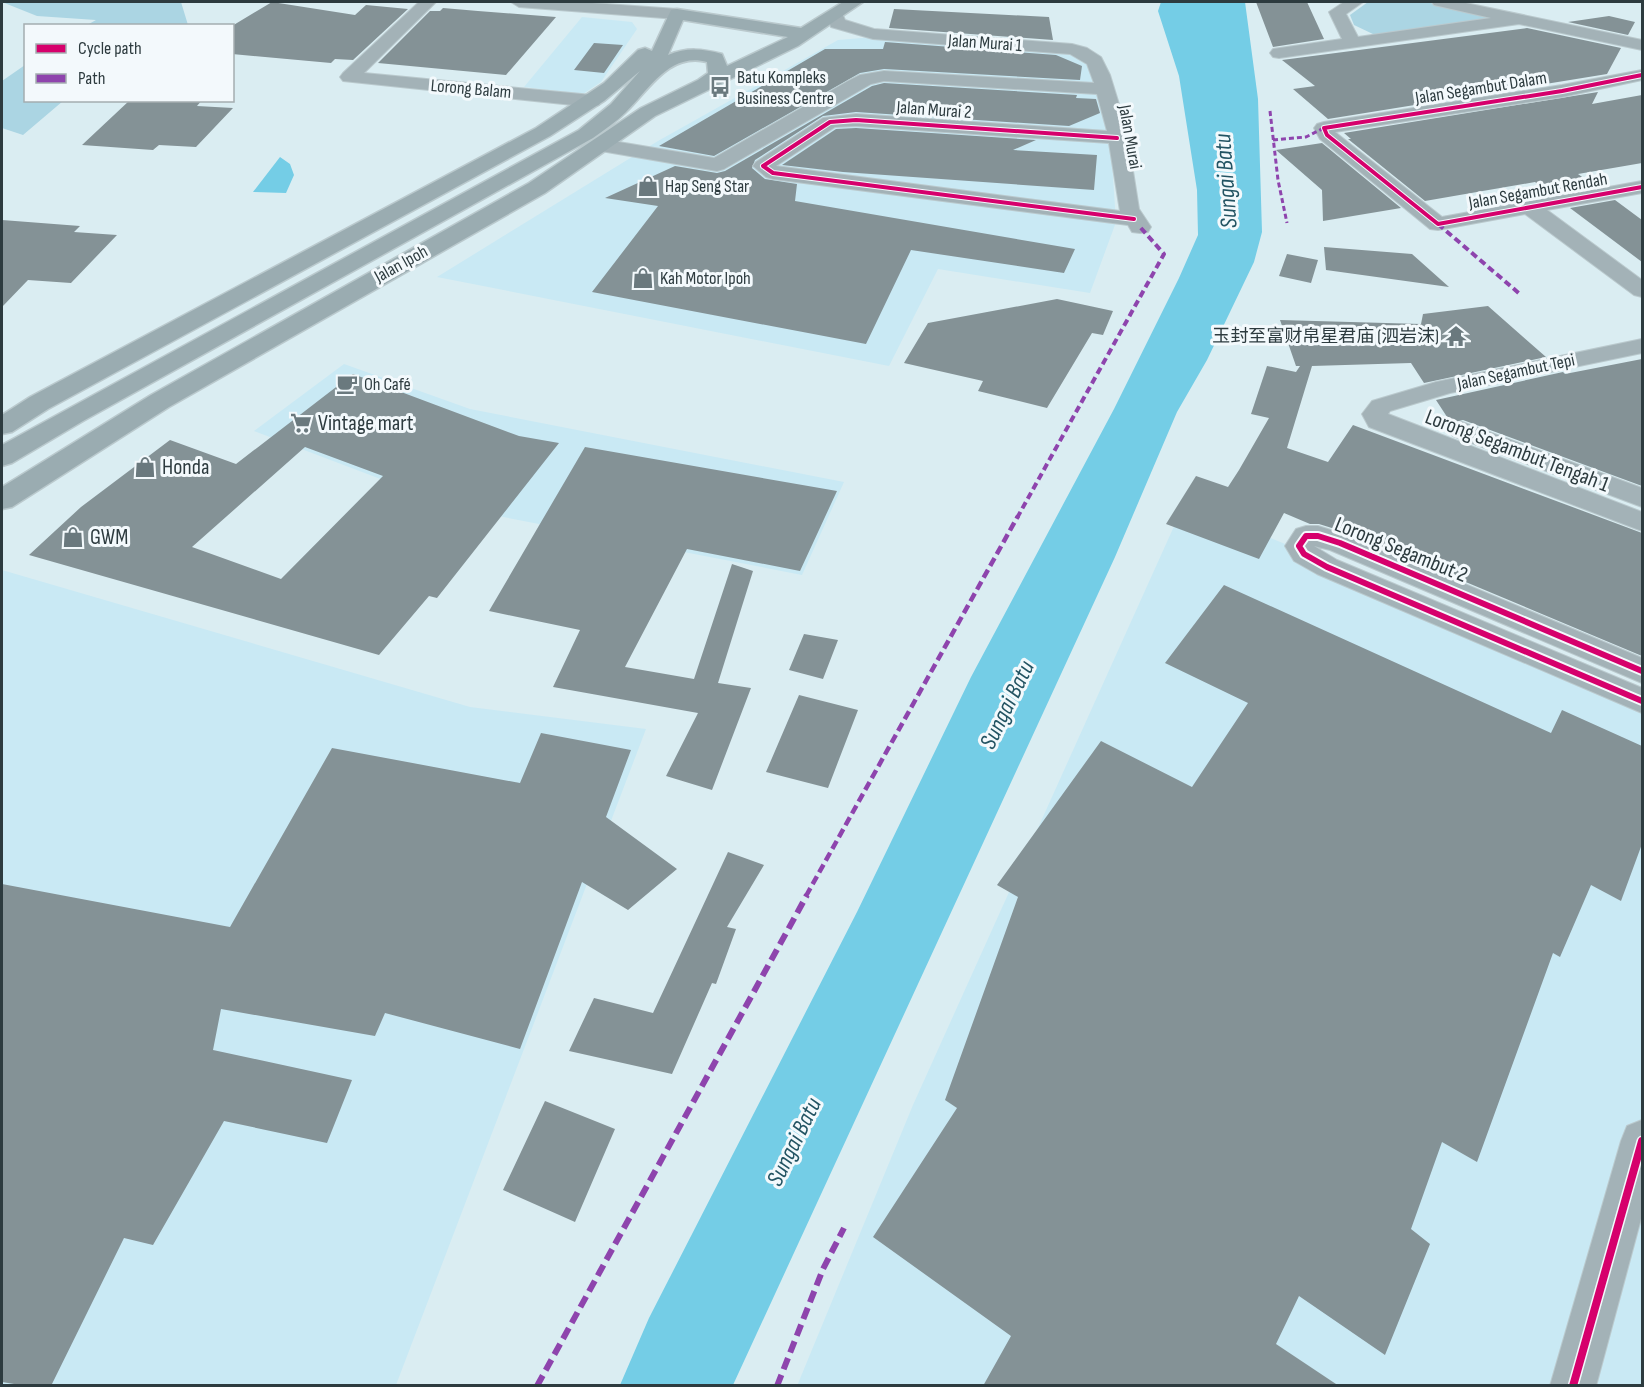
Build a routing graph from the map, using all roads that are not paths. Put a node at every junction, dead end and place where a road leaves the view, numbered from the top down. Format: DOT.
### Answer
graph roads {
  1 [pos="428,2"];
  2 [pos="519,2"];
  3 [pos="854,2"];
  4 [pos="1355,2"];
  5 [pos="1440,2"];
  6 [pos="605,5"];
  7 [pos="682,8"];
  8 [pos="835,15"];
  9 [pos="1519,19"];
  10 [pos="742,24"];
  11 [pos="804,34"];
  12 [pos="873,34"];
  13 [pos="1353,43"];
  14 [pos="1642,45"];
  15 [pos="1279,53"];
  16 [pos="1095,61"];
  17 [pos="1642,75"];
  18 [pos="647,76"];
  19 [pos="706,83"];
  20 [pos="1105,89"];
  21 [pos="592,100"];
  22 [pos="1116,138"];
  23 [pos="601,145"];
  24 [pos="1642,188"];
  25 [pos="1530,208"];
  26 [pos="1137,223"];
  27 [pos="1438,224"];
  28 [pos="1642,290"];
  29 [pos="1642,346"];
  30 [pos="1391,403"];
  31 [pos="2,426"];
  32 [pos="2,457"];
  33 [pos="1642,498"];
  34 [pos="2,500"];
  35 [pos="1642,522"];
  36 [pos="1642,671"];
  37 [pos="1642,701"];
  38 [pos="1642,1141"];
  39 [pos="1573,1386"];
  1 -- 21 [label="street, Lorong Balam"];
  2 -- 6 [label="street"];
  3 -- 8 [label="main road, Jalan Ipoh"];
  4 -- 13 [label="street"];
  5 -- 9 [label="street"];
  6 -- 7 [label="street"];
  7 -- 10 [label="main road"];
  7 -- 18 [label="main road, Jalan Ipoh"];
  7 -- 21 [label="main road"];
  8 -- 10 [label="main road"];
  8 -- 11 [label="main road, Jalan Ipoh"];
  8 -- 12 [label="street, Jalan Murai 1"];
  9 -- 13 [label="street"];
  9 -- 14 [label="street"];
  10 -- 11 [label="main road"];
  11 -- 12 [label="street, Jalan Murai 1"];
  11 -- 19 [label="main road, Jalan Ipoh"];
  12 -- 16 [label="street, Jalan Murai 1"];
  13 -- 15 [label="street"];
  16 -- 20 [label="street, Jalan Murai"];
  17 -- 27 [label="street, Jalan Segambut Dalam"];
  18 -- 19 [label="main road"];
  18 -- 32 [label="main road, Jalan Ipoh"];
  19 -- 23 [label="main road, Jalan Ipoh"];
  20 -- 22 [label="street, Jalan Murai"];
  20 -- 23 [label="street"];
  21 -- 31 [label="main road"];
  22 -- 26 [label="street, Jalan Murai"];
  22 -- 26 [label="street, Jalan Murai 2"];
  23 -- 34 [label="main road, Jalan Ipoh"];
  24 -- 25 [label="street, Jalan Segambut Rendah"];
  25 -- 27 [label="street, Jalan Segambut Rendah"];
  25 -- 28 [label="street"];
  29 -- 30 [label="street, Jalan Segambut Tepi"];
  30 -- 33 [label="street, Lorong Segambut Tengah 1"];
  30 -- 35 [label="street"];
  36 -- 37 [label="street, Lorong Segambut 2"];
  38 -- 39 [label="street"];
}
